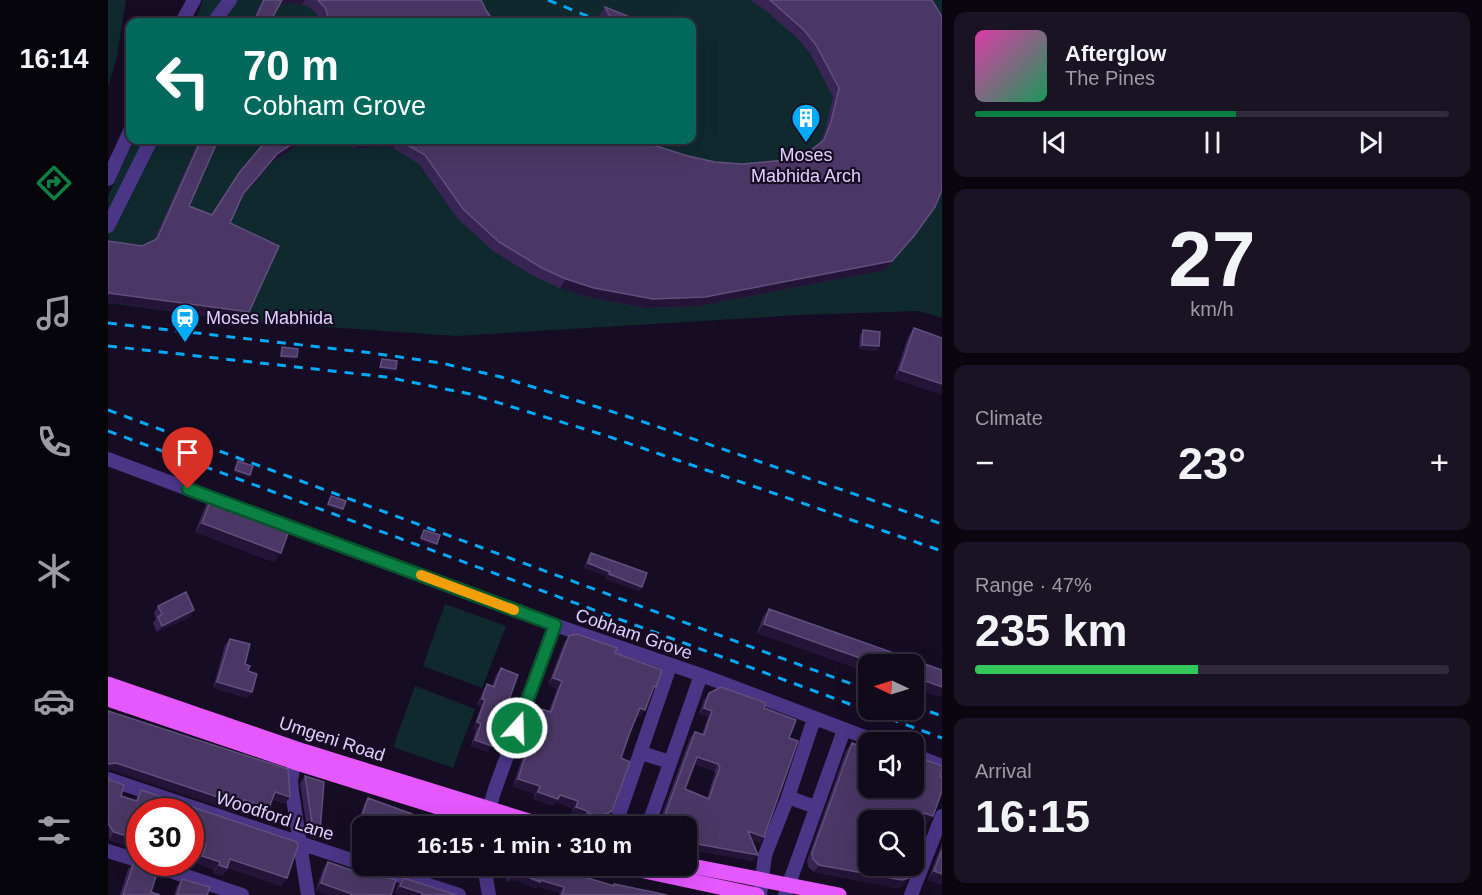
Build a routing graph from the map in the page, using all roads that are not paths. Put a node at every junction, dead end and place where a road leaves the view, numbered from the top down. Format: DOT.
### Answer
graph roads {
  1 [pos="194,0"];
  2 [pos="230,0"];
  3 [pos="184,18"];
  4 [pos="217,18"];
  5 [pos="126,140"];
  6 [pos="149,144"];
  7 [pos="108,179"];
  8 [pos="108,226"];
  9 [pos="108,459"];
  10 [pos="242,509"];
  11 [pos="263,517"];
  12 [pos="555,625"];
  13 [pos="670,666"];
  14 [pos="700,675"];
  15 [pos="108,684"];
  16 [pos="108,699"];
  17 [pos="814,719"];
  18 [pos="844,730"];
  19 [pos="858,735"];
  20 [pos="641,753"];
  21 [pos="924,759"];
  22 [pos="294,762"];
  23 [pos="670,762"];
  24 [pos="942,766"];
  25 [pos="108,779"];
  26 [pos="788,797"];
  27 [pos="815,807"];
  28 [pos="473,816"];
  29 [pos="477,816"];
  30 [pos="492,816"];
  31 [pos="619,816"];
  32 [pos="651,816"];
  33 [pos="942,816"];
  34 [pos="300,843"];
  35 [pos="108,851"];
  36 [pos="126,857"];
  37 [pos="352,860"];
  38 [pos="697,867"];
  39 [pos="184,876"];
  40 [pos="400,876"];
  41 [pos="486,876"];
  42 [pos="671,876"];
  43 [pos="762,879"];
  44 [pos="786,890"];
  45 [pos="242,895"];
  46 [pos="308,895"];
  47 [pos="459,895"];
  48 [pos="489,895"];
  49 [pos="759,895"];
  50 [pos="839,895"];
  51 [pos="911,895"];
  1 -- 3 [label="street"];
  2 -- 4 [label="street"];
  5 -- 7 [label="street"];
  6 -- 8 [label="street"];
  9 -- 10 [label="street"];
  11 -- 12 [label="street, Cobham Grove"];
  12 -- 13 [label="street, Cobham Grove"];
  12 -- 30 [label="street"];
  13 -- 14 [label="street, Cobham Grove"];
  13 -- 20 [label="street"];
  14 -- 17 [label="street, Cobham Grove"];
  14 -- 23 [label="street"];
  15 -- 29 [label="main road, Umgeni Road"];
  16 -- 22 [label="main road, Umgeni Road"];
  17 -- 18 [label="street, Cobham Grove"];
  17 -- 26 [label="street"];
  18 -- 19 [label="street, Cobham Grove"];
  18 -- 27 [label="street"];
  20 -- 23 [label="street"];
  20 -- 31 [label="street"];
  21 -- 24 [label="street"];
  22 -- 28 [label="main road, Umgeni Road"];
  22 -- 34 [label="street"];
  23 -- 32 [label="street"];
  25 -- 34 [label="street, Woodford Lane"];
  26 -- 27 [label="street"];
  26 -- 43 [label="street"];
  27 -- 44 [label="street"];
  33 -- 51 [label="street"];
  34 -- 37 [label="street, Woodford Lane"];
  34 -- 46 [label="street"];
  35 -- 36 [label="street"];
  38 -- 43 [label="main road"];
  39 -- 45 [label="street"];
  40 -- 47 [label="street"];
  41 -- 48 [label="street"];
  42 -- 49 [label="main road"];
  43 -- 44 [label="main road"];
  43 -- 49 [label="street"];
  44 -- 50 [label="main road"];
}
